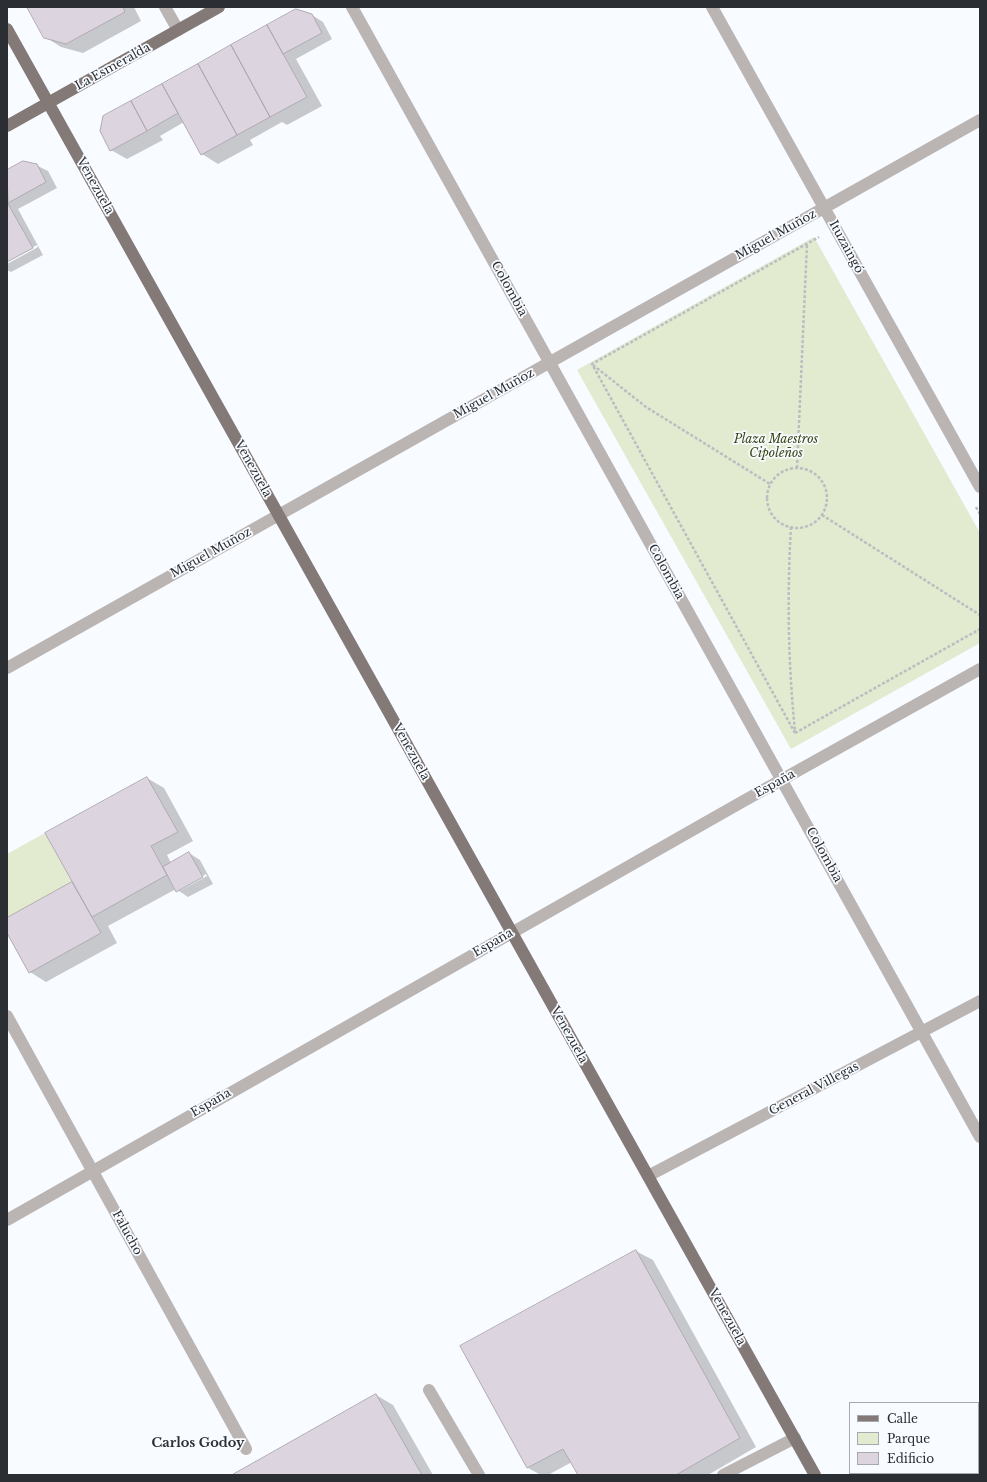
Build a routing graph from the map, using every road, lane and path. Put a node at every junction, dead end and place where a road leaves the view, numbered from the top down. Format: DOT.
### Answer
graph roads {
  1 [pos="165,7"];
  2 [pos="220,7"];
  3 [pos="352,7"];
  4 [pos="712,7"];
  5 [pos="7,29"];
  6 [pos="178,30"];
  7 [pos="48,103"];
  8 [pos="980,120"];
  9 [pos="7,126"];
  10 [pos="824,208"];
  11 [pos="824,234"];
  12 [pos="807,244"];
  13 [pos="550,362"];
  14 [pos="592,364"];
  15 [pos="797,468"];
  16 [pos="770,484"];
  17 [pos="980,488"];
  18 [pos="972,500"];
  19 [pos="980,514"];
  20 [pos="279,515"];
  21 [pos="822,515"];
  22 [pos="791,527"];
  23 [pos="980,615"];
  24 [pos="980,629"];
  25 [pos="7,668"];
  26 [pos="980,669"];
  27 [pos="796,733"];
  28 [pos="782,780"];
  29 [pos="512,932"];
  30 [pos="980,1001"];
  31 [pos="7,1016"];
  32 [pos="922,1032"];
  33 [pos="980,1137"];
  34 [pos="92,1171"];
  35 [pos="648,1176"];
  36 [pos="7,1220"];
  37 [pos="429,1390"];
  38 [pos="795,1438"];
  39 [pos="246,1449"];
  40 [pos="479,1475"];
  41 [pos="723,1475"];
  42 [pos="815,1475"];
  1 -- 6 [label="street"];
  2 -- 6 [label="main road, La Esmeralda"];
  3 -- 13 [label="street, Colombia"];
  4 -- 10 [label="street, Ituzaingó"];
  5 -- 7 [label="main road, Venezuela"];
  6 -- 7 [label="main road, La Esmeralda"];
  7 -- 9 [label="main road, La Esmeralda"];
  7 -- 20 [label="main road, Venezuela"];
  8 -- 10 [label="street, Miguel Muñoz"];
  10 -- 13 [label="street, Miguel Muñoz"];
  10 -- 17 [label="street, Ituzaingó"];
  11 -- 12 [label="path"];
  12 -- 14 [label="path"];
  12 -- 15 [label="path"];
  13 -- 20 [label="street, Miguel Muñoz"];
  13 -- 28 [label="street, Colombia"];
  14 -- 16 [label="path"];
  14 -- 27 [label="path"];
  15 -- 16 [label="path"];
  15 -- 21 [label="path"];
  16 -- 22 [label="path"];
  18 -- 19 [label="path"];
  20 -- 25 [label="street, Miguel Muñoz"];
  20 -- 29 [label="main road, Venezuela"];
  21 -- 22 [label="path"];
  21 -- 23 [label="path"];
  22 -- 27 [label="path"];
  24 -- 27 [label="path"];
  26 -- 28 [label="street, España"];
  28 -- 29 [label="street, España"];
  28 -- 32 [label="street, Colombia"];
  29 -- 34 [label="street, España"];
  29 -- 35 [label="main road, Venezuela"];
  30 -- 32 [label="street, General Villegas"];
  31 -- 34 [label="street, Falucho"];
  32 -- 33 [label="street, Colombia"];
  32 -- 35 [label="street, General Villegas"];
  34 -- 36 [label="street, España"];
  34 -- 39 [label="street, Falucho"];
  35 -- 38 [label="main road, Venezuela"];
  37 -- 40 [label="street"];
  38 -- 41 [label="street"];
  38 -- 42 [label="main road, Venezuela"];
}
